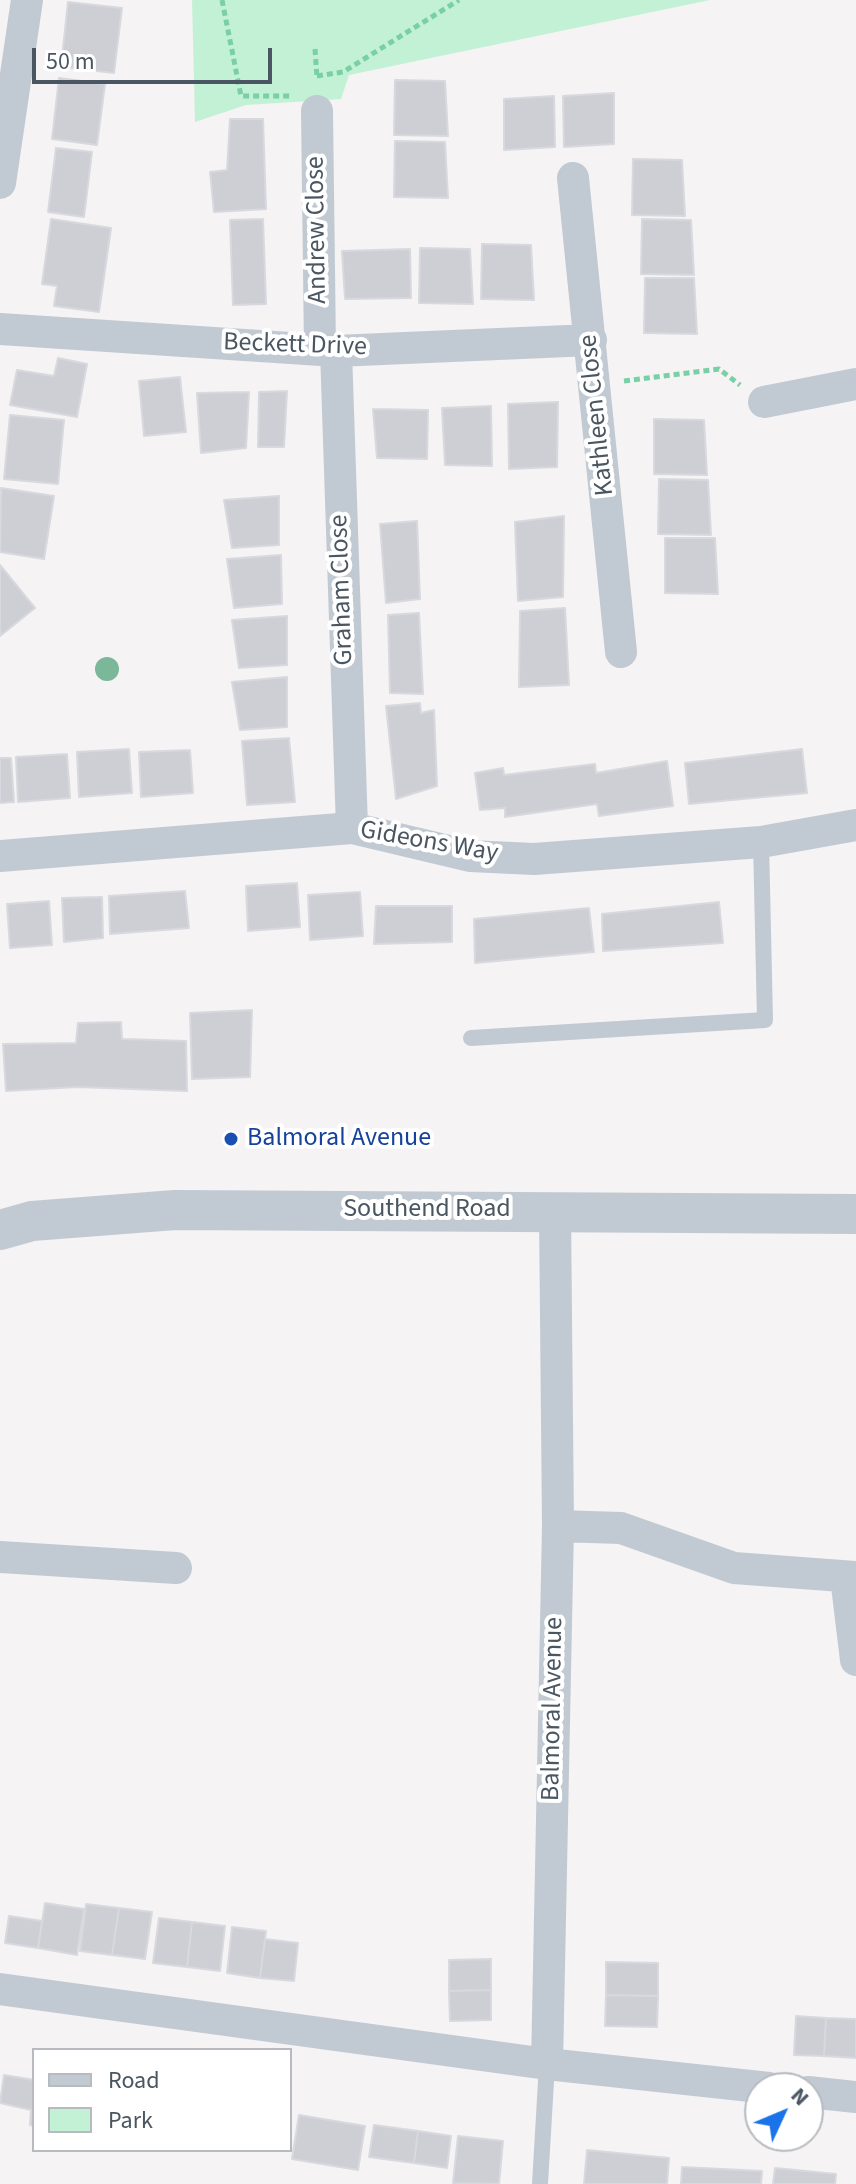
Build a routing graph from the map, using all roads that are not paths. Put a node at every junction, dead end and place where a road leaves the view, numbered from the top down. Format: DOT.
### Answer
graph roads {
  1 [pos="27,0"];
  2 [pos="10,51"];
  3 [pos="309,103"];
  4 [pos="573,178"];
  5 [pos="0,183"];
  6 [pos="0,329"];
  7 [pos="591,340"];
  8 [pos="328,350"];
  9 [pos="856,384"];
  10 [pos="764,402"];
  11 [pos="621,652"];
  12 [pos="856,825"];
  13 [pos="352,828"];
  14 [pos="761,842"];
  15 [pos="0,856"];
  16 [pos="471,1038"];
  17 [pos="555,1210"];
  18 [pos="856,1214"];
  19 [pos="0,1230"];
  20 [pos="558,1526"];
  21 [pos="0,1557"];
  22 [pos="176,1568"];
  23 [pos="851,1577"];
  24 [pos="856,1660"];
  25 [pos="0,1989"];
  26 [pos="547,2064"];
  27 [pos="744,2085"];
  28 [pos="824,2094"];
  29 [pos="856,2097"];
  30 [pos="540,2184"];
  1 -- 2 [label="street"];
  2 -- 5 [label="street"];
  3 -- 8 [label="street, Andrew Close"];
  4 -- 7 [label="street, Kathleen Close"];
  6 -- 8 [label="street, Beckett Drive"];
  7 -- 8 [label="street, Beckett Drive"];
  7 -- 11 [label="street, Kathleen Close"];
  8 -- 13 [label="street, Graham Close"];
  9 -- 10 [label="street"];
  12 -- 14 [label="street, Gideons Way"];
  13 -- 14 [label="street, Gideons Way"];
  13 -- 15 [label="street, Gideons Way"];
  14 -- 16 [label="lane"];
  17 -- 18 [label="street, Southend Road"];
  17 -- 19 [label="street, Southend Road"];
  17 -- 20 [label="street, Balmoral Avenue"];
  20 -- 23 [label="street"];
  20 -- 26 [label="street, Balmoral Avenue"];
  21 -- 22 [label="street"];
  23 -- 24 [label="street"];
  25 -- 26 [label="street"];
  26 -- 27 [label="street"];
  26 -- 30 [label="lane"];
  28 -- 29 [label="street"];
}
